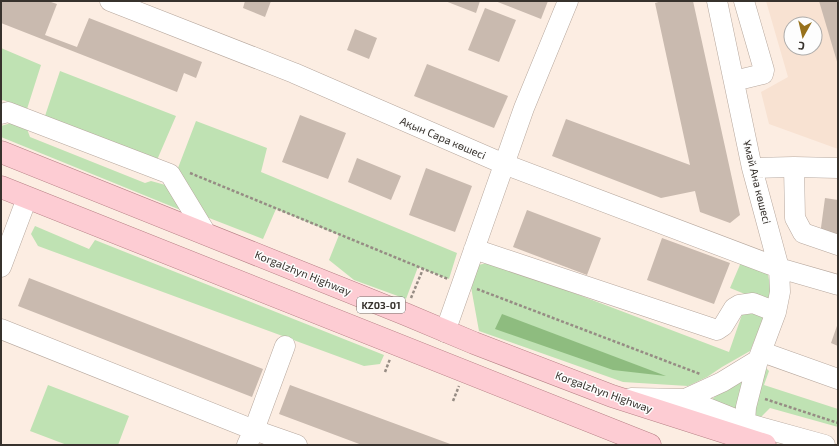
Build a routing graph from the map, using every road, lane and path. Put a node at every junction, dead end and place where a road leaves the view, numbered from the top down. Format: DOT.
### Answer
graph roads {
  1 [pos="110,1"];
  2 [pos="568,1"];
  3 [pos="717,1"];
  4 [pos="744,1"];
  5 [pos="734,81"];
  6 [pos="1,114"];
  7 [pos="1,152"];
  8 [pos="504,164"];
  9 [pos="794,167"];
  10 [pos="752,168"];
  11 [pos="838,168"];
  12 [pos="184,171"];
  13 [pos="1,187"];
  14 [pos="27,198"];
  15 [pos="207,235"];
  16 [pos="838,245"];
  17 [pos="474,249"];
  18 [pos="1,267"];
  19 [pos="779,268"];
  20 [pos="423,269"];
  21 [pos="462,284"];
  22 [pos="838,285"];
  23 [pos="409,305"];
  24 [pos="776,312"];
  25 [pos="1,329"];
  26 [pos="445,332"];
  27 [pos="285,346"];
  28 [pos="760,356"];
  29 [pos="390,358"];
  30 [pos="435,359"];
  31 [pos="385,372"];
  32 [pos="838,380"];
  33 [pos="722,382"];
  34 [pos="459,385"];
  35 [pos="749,394"];
  36 [pos="612,396"];
  37 [pos="685,399"];
  38 [pos="453,401"];
  39 [pos="745,423"];
  40 [pos="838,423"];
  41 [pos="250,437"];
  42 [pos="297,445"];
  43 [pos="650,445"];
  44 [pos="765,445"];
  45 [pos="825,445"];
  1 -- 8 [label="street, Ақын Сара көшесі"];
  2 -- 8 [label="street"];
  3 -- 5 [label="street, Ұмай Ана көшесі"];
  4 -- 5 [label="street"];
  5 -- 10 [label="street, Ұмай Ана көшесі"];
  6 -- 15 [label="street"];
  7 -- 15 [label="main road, Korgalzhyn Highway / KZ03-01"];
  8 -- 17 [label="street"];
  8 -- 19 [label="street, Ақын Сара көшесі"];
  9 -- 10 [label="street"];
  9 -- 11 [label="street"];
  9 -- 16 [label="street"];
  10 -- 19 [label="street, Ұмай Ана көшесі"];
  12 -- 20 [label="path"];
  13 -- 14 [label="main road, KZ03-01"];
  14 -- 18 [label="street"];
  14 -- 30 [label="main road, KZ03-01"];
  15 -- 26 [label="main road, Korgalzhyn Highway / KZ03-01"];
  17 -- 21 [label="street"];
  17 -- 24 [label="street"];
  19 -- 22 [label="street, Ақын Сара көшесі"];
  19 -- 24 [label="street, Ұмай Ана көшесі"];
  20 -- 21 [label="path"];
  20 -- 23 [label="path"];
  21 -- 26 [label="street"];
  21 -- 33 [label="path"];
  24 -- 28 [label="street, Ұмай Ана көшесі"];
  25 -- 41 [label="street"];
  26 -- 30 [label="main road"];
  26 -- 36 [label="main road, Korgalzhyn Highway / KZ03-01"];
  27 -- 41 [label="street"];
  28 -- 32 [label="street"];
  28 -- 33 [label="street"];
  28 -- 35 [label="street, Ұмай Ана көшесі"];
  29 -- 31 [label="path"];
  30 -- 43 [label="main road, KZ03-01"];
  33 -- 37 [label="street"];
  34 -- 38 [label="path"];
  35 -- 39 [label="street, Ұмай Ана көшесі"];
  35 -- 40 [label="path"];
  36 -- 37 [label="street"];
  36 -- 44 [label="main road, Korgalzhyn Highway / KZ03-01"];
  37 -- 39 [label="street"];
  39 -- 45 [label="street"];
  41 -- 42 [label="street"];
}
